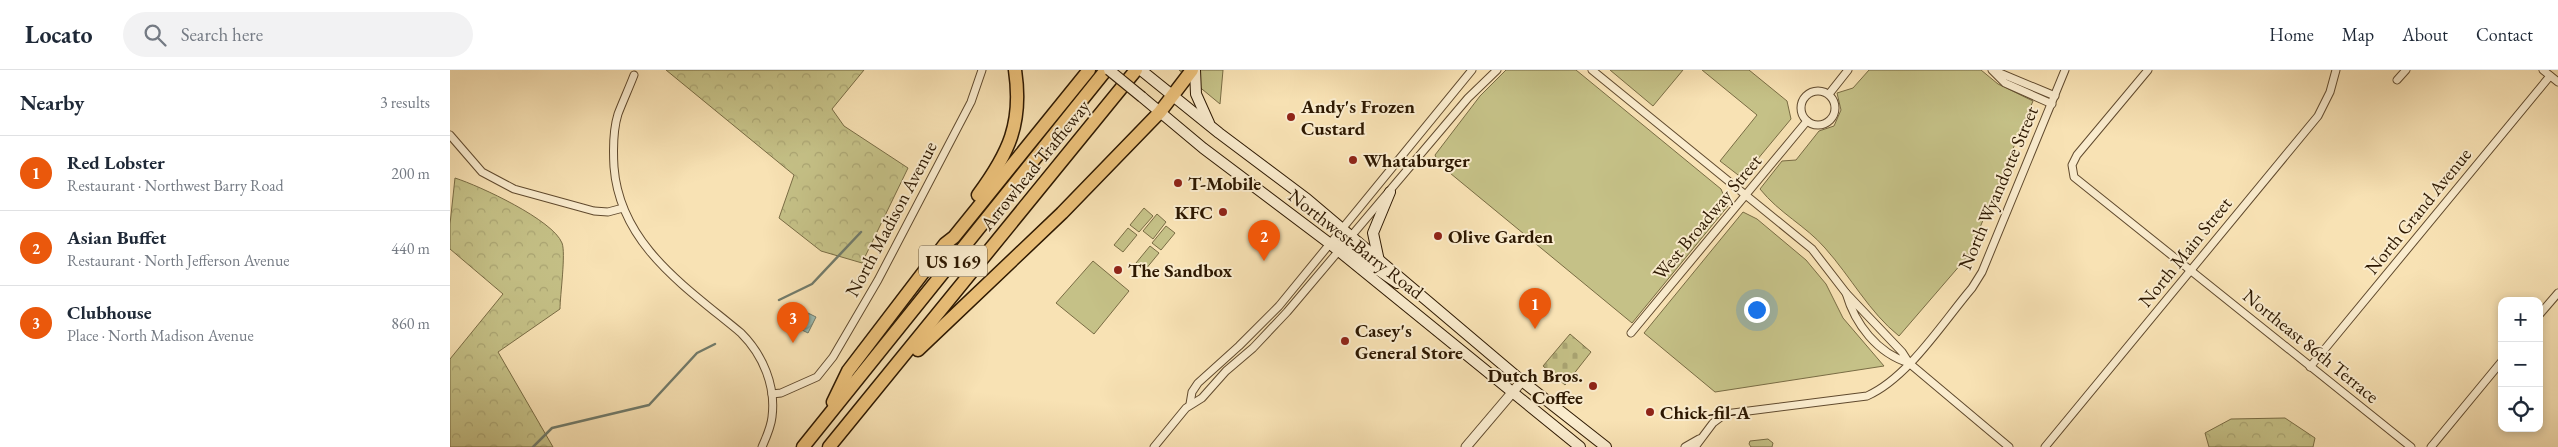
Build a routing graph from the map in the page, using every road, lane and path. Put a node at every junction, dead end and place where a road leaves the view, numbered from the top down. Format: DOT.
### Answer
graph roads {
  1 [pos="982,70"];
  2 [pos="1014,70"];
  3 [pos="1089,70"];
  4 [pos="1108,70"];
  5 [pos="1136,70"];
  6 [pos="1141,70"];
  7 [pos="1194,70"];
  8 [pos="1472,70"];
  9 [pos="1497,70"];
  10 [pos="1592,70"];
  11 [pos="1848,70"];
  12 [pos="1992,70"];
  13 [pos="2065,70"];
  14 [pos="2148,70"];
  15 [pos="2336,70"];
  16 [pos="2406,70"];
  17 [pos="2543,70"];
  18 [pos="634,75"];
  19 [pos="2550,76"];
  20 [pos="2397,80"];
  21 [pos="2558,82"];
  22 [pos="1828,94"];
  23 [pos="2055,96"];
  24 [pos="1173,97"];
  25 [pos="2052,104"];
  26 [pos="1160,112"];
  27 [pos="1807,121"];
  28 [pos="1210,126"];
  29 [pos="450,135"];
  30 [pos="1390,192"];
  31 [pos="1747,195"];
  32 [pos="623,208"];
  33 [pos="1340,229"];
  34 [pos="1349,237"];
  35 [pos="1329,243"];
  36 [pos="945,244"];
  37 [pos="1340,248"];
  38 [pos="1379,262"];
  39 [pos="2190,270"];
  40 [pos="1412,288"];
  41 [pos="1846,293"];
  42 [pos="2558,293"];
  43 [pos="2543,310"];
  44 [pos="1631,333"];
  45 [pos="1909,363"];
  46 [pos="2498,366"];
  47 [pos="2310,368"];
  48 [pos="1522,381"];
  49 [pos="882,384"];
  50 [pos="1513,392"];
  51 [pos="772,394"];
  52 [pos="1190,404"];
  53 [pos="824,422"];
  54 [pos="1699,439"];
  55 [pos="762,447"];
  56 [pos="803,447"];
  57 [pos="829,447"];
  58 [pos="1154,447"];
  59 [pos="1466,447"];
  60 [pos="1580,447"];
  61 [pos="1606,447"];
  62 [pos="1684,447"];
  63 [pos="1695,447"];
  64 [pos="2010,447"];
  65 [pos="2045,447"];
  66 [pos="2411,447"];
  67 [pos="2431,447"];
  1 -- 51 [label="street, North Madison Avenue"];
  2 -- 36 [label="highway"];
  3 -- 36 [label="highway"];
  4 -- 26 [label="main road, Northwest Barry Road, bridge"];
  4 -- 53 [label="highway, Arrowhead Trafficway / US 169"];
  5 -- 49 [label="highway, Arrowhead Trafficway / US 169"];
  6 -- 24 [label="main road, Northwest Barry Road"];
  7 -- 24 [label="highway"];
  7 -- 28 [label="main road"];
  8 -- 33 [label="street"];
  9 -- 30 [label="street"];
  10 -- 31 [label="street"];
  11 -- 22 [label="street"];
  12 -- 23 [label="street"];
  12 -- 25 [label="street"];
  13 -- 23 [label="street, North Wyandotte Street"];
  14 -- 39 [label="street, Northeast 86th Terrace"];
  15 -- 39 [label="street, North Main Street"];
  16 -- 20 [label="street"];
  17 -- 19 [label="street"];
  18 -- 32 [label="street"];
  19 -- 21 [label="street"];
  19 -- 47 [label="street, North Grand Avenue"];
  22 -- 27 [label="street"];
  22 -- 27 [label="street"];
  23 -- 25 [label="street, North Wyandotte Street"];
  24 -- 26 [label="highway"];
  24 -- 28 [label="main road, Northwest Barry Road"];
  25 -- 45 [label="street, North Wyandotte Street"];
  26 -- 35 [label="main road, Northwest Barry Road"];
  26 -- 49 [label="highway"];
  27 -- 31 [label="street, West Broadway Street"];
  28 -- 33 [label="main road, Northwest Barry Road"];
  29 -- 32 [label="street"];
  30 -- 34 [label="street"];
  30 -- 38 [label="main road"];
  31 -- 41 [label="street"];
  31 -- 44 [label="street, West Broadway Street"];
  32 -- 51 [label="street"];
  33 -- 34 [label="main road, Northwest Barry Road"];
  33 -- 35 [label="street"];
  34 -- 37 [label="street"];
  34 -- 38 [label="main road, Northwest Barry Road"];
  35 -- 37 [label="main road"];
  35 -- 52 [label="street"];
  36 -- 53 [label="highway"];
  37 -- 40 [label="main road"];
  37 -- 50 [label="main road, Northwest Barry Road"];
  37 -- 52 [label="street"];
  38 -- 40 [label="main road, Northwest Barry Road"];
  39 -- 47 [label="street, Northeast 86th Terrace"];
  39 -- 65 [label="street, North Main Street"];
  40 -- 48 [label="main road, Northwest Barry Road"];
  41 -- 45 [label="street"];
  41 -- 45 [label="street"];
  42 -- 43 [label="street"];
  45 -- 54 [label="street, North Wyandotte Street"];
  45 -- 64 [label="street"];
  46 -- 67 [label="street"];
  47 -- 66 [label="street, Northeast 86th Terrace"];
  48 -- 50 [label="street"];
  48 -- 61 [label="main road, Northwest Barry Road"];
  49 -- 57 [label="highway, Arrowhead Trafficway / US 169"];
  50 -- 59 [label="street"];
  50 -- 60 [label="main road, Northwest Barry Road"];
  51 -- 55 [label="street"];
  52 -- 58 [label="street"];
  53 -- 56 [label="highway, Arrowhead Trafficway / US 169"];
  54 -- 62 [label="street, North Wyandotte Street"];
  54 -- 63 [label="street, North Wyandotte Street"];
}
